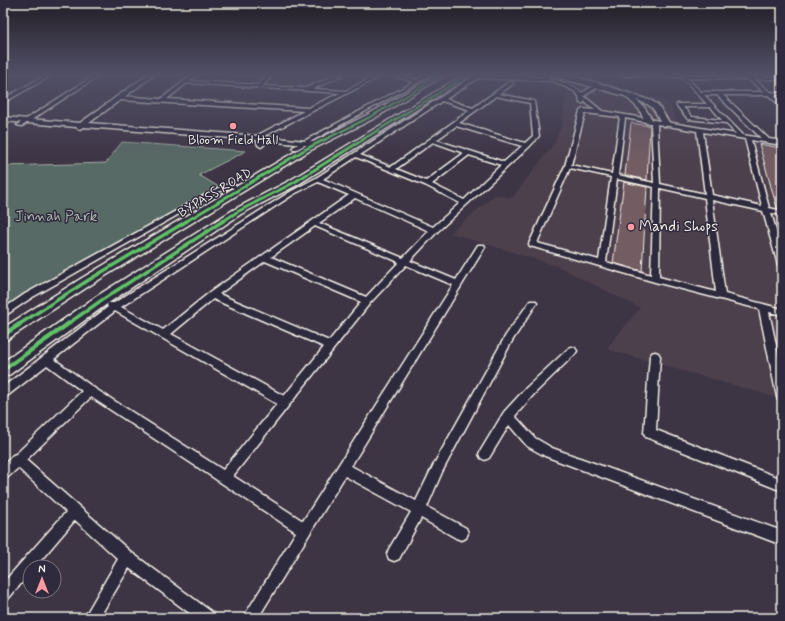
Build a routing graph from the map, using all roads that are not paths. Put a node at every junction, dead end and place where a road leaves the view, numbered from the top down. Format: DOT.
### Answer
graph roads {
  1 [pos="53,104"];
  2 [pos="112,104"];
  3 [pos="221,104"];
  4 [pos="322,104"];
  5 [pos="377,104"];
  6 [pos="393,104"];
  7 [pos="429,104"];
  8 [pos="434,104"];
  9 [pos="457,104"];
  10 [pos="483,104"];
  11 [pos="532,104"];
  12 [pos="582,104"];
  13 [pos="590,104"];
  14 [pos="637,104"];
  15 [pos="655,104"];
  16 [pos="729,104"];
  17 [pos="713,106"];
  18 [pos="309,110"];
  19 [pos="475,110"];
  20 [pos="583,111"];
  21 [pos="600,112"];
  22 [pos="623,116"];
  23 [pos="3,119"];
  24 [pos="651,122"];
  25 [pos="728,122"];
  26 [pos="23,123"];
  27 [pos="3,124"];
  28 [pos="456,124"];
  29 [pos="666,124"];
  30 [pos="79,127"];
  31 [pos="700,130"];
  32 [pos="745,137"];
  33 [pos="431,140"];
  34 [pos="768,141"];
  35 [pos="260,142"];
  36 [pos="782,143"];
  37 [pos="305,146"];
  38 [pos="527,146"];
  39 [pos="468,153"];
  40 [pos="349,155"];
  41 [pos="506,165"];
  42 [pos="568,166"];
  43 [pos="391,170"];
  44 [pos="614,176"];
  45 [pos="318,179"];
  46 [pos="427,184"];
  47 [pos="657,186"];
  48 [pos="240,189"];
  49 [pos="354,195"];
  50 [pos="710,197"];
  51 [pos="466,203"];
  52 [pos="766,209"];
  53 [pos="782,212"];
  54 [pos="313,223"];
  55 [pos="434,230"];
  56 [pos="480,247"];
  57 [pos="265,258"];
  58 [pos="403,261"];
  59 [pos="602,264"];
  60 [pos="782,265"];
  61 [pos="655,279"];
  62 [pos="458,284"];
  63 [pos="212,294"];
  64 [pos="722,296"];
  65 [pos="102,300"];
  66 [pos="367,301"];
  67 [pos="532,303"];
  68 [pos="114,307"];
  69 [pos="763,307"];
  70 [pos="782,312"];
  71 [pos="3,314"];
  72 [pos="164,334"];
  73 [pos="3,335"];
  74 [pos="331,346"];
  75 [pos="572,351"];
  76 [pos="655,356"];
  77 [pos="46,359"];
  78 [pos="3,370"];
  79 [pos="90,391"];
  80 [pos="3,393"];
  81 [pos="782,397"];
  82 [pos="286,403"];
  83 [pos="508,416"];
  84 [pos="485,454"];
  85 [pos="17,459"];
  86 [pos="343,468"];
  87 [pos="3,474"];
  88 [pos="224,478"];
  89 [pos="782,486"];
  90 [pos="75,510"];
  91 [pos="419,510"];
  92 [pos="304,529"];
  93 [pos="461,533"];
  94 [pos="782,538"];
  95 [pos="394,554"];
  96 [pos="127,558"];
  97 [pos="3,594"];
  98 [pos="91,618"];
  99 [pos="208,618"];
  100 [pos="250,618"];
  1 -- 26 [label="street"];
  2 -- 30 [label="main road"];
  3 -- 18 [label="street"];
  4 -- 18 [label="street"];
  5 -- 37 [label="street"];
  6 -- 37 [label="main road, BYPASS ROAD"];
  7 -- 40 [label="main road"];
  8 -- 40 [label="street"];
  9 -- 19 [label="street"];
  10 -- 19 [label="street"];
  11 -- 38 [label="street"];
  12 -- 20 [label="street"];
  13 -- 21 [label="street"];
  14 -- 24 [label="main road"];
  15 -- 29 [label="main road"];
  16 -- 34 [label="street"];
  17 -- 25 [label="street"];
  17 -- 25 [label="street"];
  18 -- 35 [label="street"];
  19 -- 28 [label="street"];
  20 -- 21 [label="street"];
  20 -- 42 [label="street"];
  21 -- 22 [label="street"];
  22 -- 24 [label="street"];
  22 -- 44 [label="street"];
  23 -- 26 [label="main road"];
  24 -- 29 [label="street"];
  24 -- 47 [label="street"];
  25 -- 32 [label="street"];
  26 -- 27 [label="main road"];
  26 -- 30 [label="main road"];
  28 -- 33 [label="street"];
  28 -- 38 [label="street"];
  29 -- 31 [label="street"];
  30 -- 35 [label="main road"];
  31 -- 32 [label="street"];
  31 -- 50 [label="street"];
  32 -- 34 [label="street"];
  32 -- 52 [label="street"];
  33 -- 39 [label="street"];
  33 -- 43 [label="street"];
  34 -- 36 [label="street"];
  35 -- 37 [label="main road"];
  35 -- 37 [label="main road"];
  37 -- 48 [label="main road, BYPASS ROAD"];
  38 -- 41 [label="street"];
  39 -- 41 [label="street"];
  39 -- 46 [label="street"];
  40 -- 43 [label="street"];
  40 -- 45 [label="street"];
  40 -- 65 [label="main road"];
  41 -- 51 [label="street"];
  42 -- 44 [label="street"];
  42 -- 59 [label="street"];
  43 -- 46 [label="street"];
  44 -- 47 [label="street"];
  44 -- 59 [label="street"];
  45 -- 49 [label="street"];
  45 -- 68 [label="street"];
  46 -- 51 [label="street"];
  47 -- 50 [label="street"];
  47 -- 61 [label="street"];
  48 -- 71 [label="street"];
  48 -- 73 [label="main road, BYPASS ROAD"];
  49 -- 54 [label="street"];
  49 -- 55 [label="street"];
  50 -- 52 [label="street"];
  50 -- 64 [label="street"];
  51 -- 55 [label="street"];
  52 -- 53 [label="street"];
  52 -- 60 [label="street"];
  54 -- 57 [label="street"];
  54 -- 58 [label="street"];
  55 -- 58 [label="street"];
  56 -- 62 [label="street"];
  57 -- 63 [label="street"];
  57 -- 66 [label="street"];
  58 -- 62 [label="street"];
  58 -- 66 [label="street"];
  59 -- 61 [label="street"];
  61 -- 64 [label="street"];
  62 -- 86 [label="street"];
  63 -- 72 [label="street"];
  63 -- 74 [label="street"];
  64 -- 69 [label="street"];
  65 -- 68 [label="street"];
  65 -- 78 [label="main road"];
  66 -- 74 [label="street"];
  67 -- 91 [label="street"];
  68 -- 72 [label="street"];
  68 -- 77 [label="street"];
  69 -- 70 [label="street"];
  69 -- 81 [label="street"];
  72 -- 82 [label="street"];
  74 -- 82 [label="street"];
  75 -- 83 [label="street"];
  76 -- 89 [label="street"];
  77 -- 79 [label="street"];
  77 -- 80 [label="street"];
  79 -- 85 [label="street"];
  79 -- 88 [label="street"];
  82 -- 88 [label="street"];
  83 -- 84 [label="street"];
  83 -- 94 [label="street"];
  85 -- 87 [label="street"];
  85 -- 90 [label="street"];
  86 -- 91 [label="street"];
  86 -- 92 [label="street"];
  88 -- 92 [label="street"];
  90 -- 96 [label="street"];
  90 -- 97 [label="street"];
  91 -- 93 [label="street"];
  91 -- 95 [label="street"];
  92 -- 100 [label="street"];
  96 -- 98 [label="street"];
  96 -- 99 [label="street"];
}
